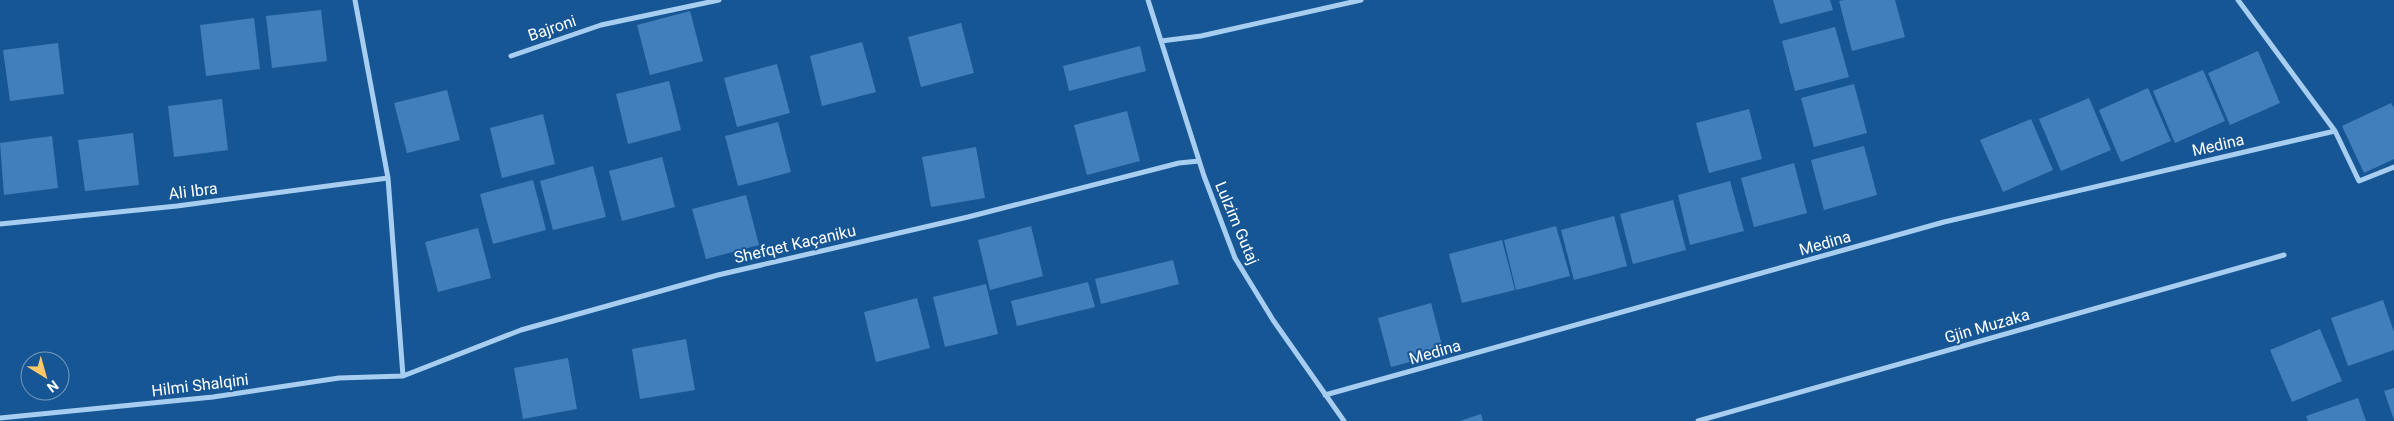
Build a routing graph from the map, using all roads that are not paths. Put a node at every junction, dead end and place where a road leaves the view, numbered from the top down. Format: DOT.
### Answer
graph roads {
  1 [pos="355,0"];
  2 [pos="719,0"];
  3 [pos="1148,0"];
  4 [pos="1361,0"];
  5 [pos="2238,0"];
  6 [pos="1161,41"];
  7 [pos="511,56"];
  8 [pos="2335,131"];
  9 [pos="1199,161"];
  10 [pos="2394,167"];
  11 [pos="388,178"];
  12 [pos="0,224"];
  13 [pos="2284,255"];
  14 [pos="403,376"];
  15 [pos="1325,395"];
  16 [pos="0,418"];
  17 [pos="1344,421"];
  18 [pos="1698,421"];
  1 -- 11 [label="street"];
  2 -- 7 [label="street, Bajroni"];
  3 -- 6 [label="street, Lulzim Gutaj"];
  4 -- 6 [label="street"];
  5 -- 8 [label="street"];
  6 -- 9 [label="street, Lulzim Gutaj"];
  8 -- 10 [label="street"];
  8 -- 15 [label="street, Medina"];
  9 -- 14 [label="street, Shefqet Kaçaniku"];
  9 -- 15 [label="street, Lulzim Gutaj"];
  11 -- 12 [label="street, Ali Ibra"];
  11 -- 14 [label="street"];
  13 -- 18 [label="street, Gjin Muzaka"];
  14 -- 16 [label="street, Hilmi Shalqini"];
  15 -- 17 [label="street, Lulzim Gutaj"];
}
